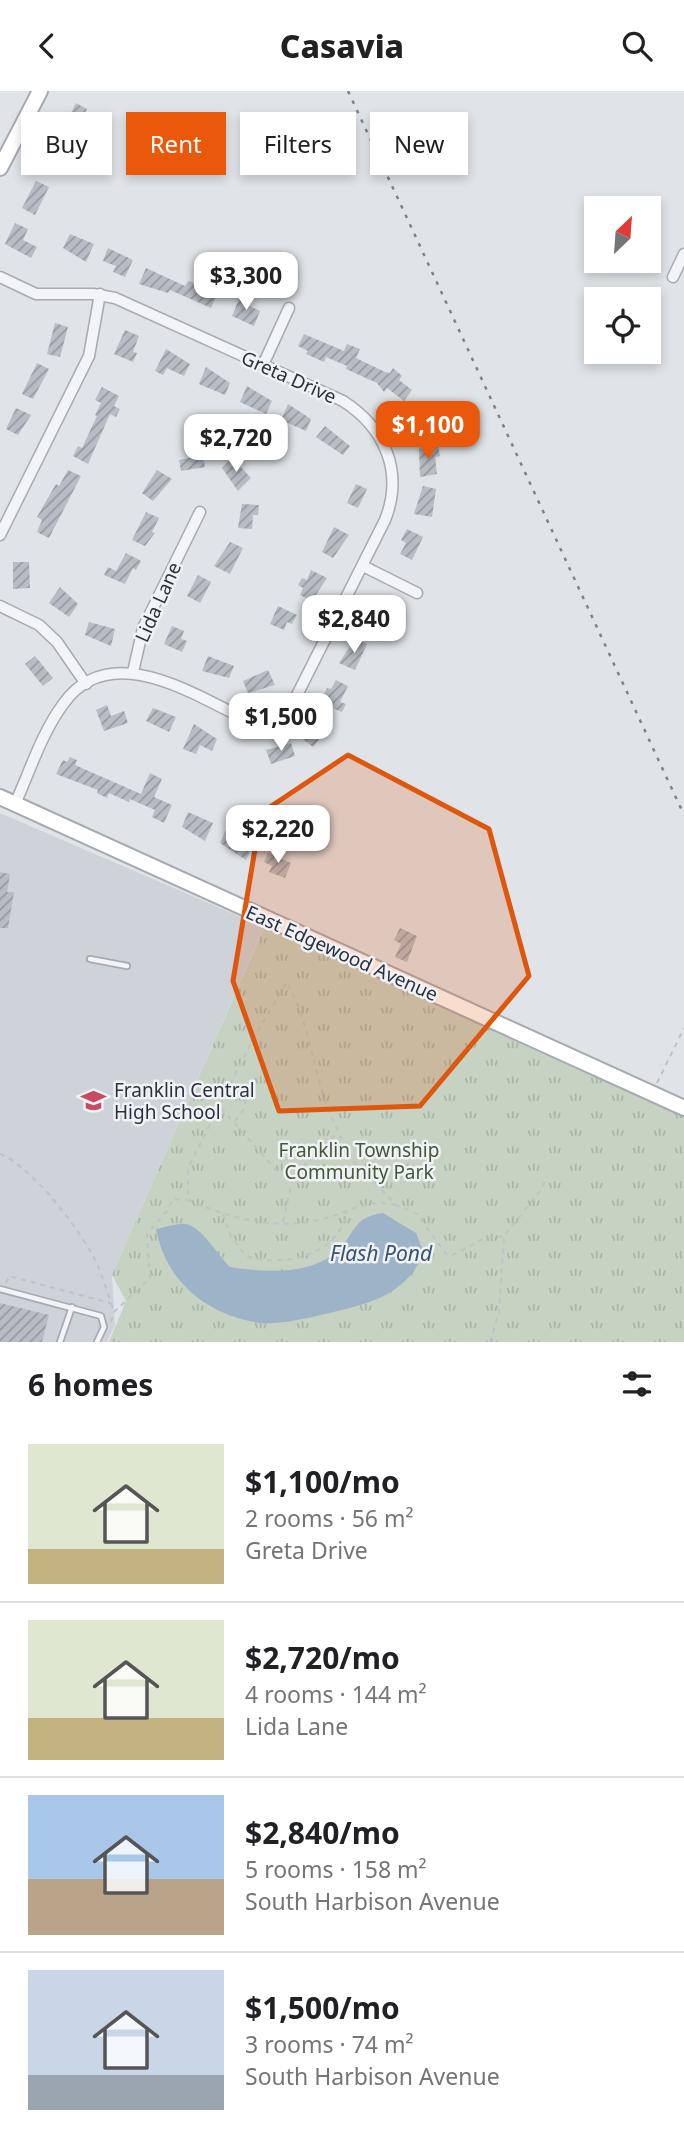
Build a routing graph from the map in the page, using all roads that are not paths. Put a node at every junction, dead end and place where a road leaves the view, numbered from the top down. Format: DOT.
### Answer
graph roads {
  1 [pos="40,91"];
  2 [pos="0,168"];
  3 [pos="684,254"];
  4 [pos="0,277"];
  5 [pos="673,277"];
  6 [pos="100,294"];
  7 [pos="289,308"];
  8 [pos="263,365"];
  9 [pos="200,512"];
  10 [pos="0,535"];
  11 [pos="363,566"];
  12 [pos="417,593"];
  13 [pos="0,606"];
  14 [pos="133,672"];
  15 [pos="86,684"];
  16 [pos="0,797"];
  17 [pos="15,804"];
  18 [pos="90,959"];
  19 [pos="127,966"];
  20 [pos="684,1108"];
  21 [pos="0,1289"];
  22 [pos="72,1307"];
  23 [pos="60,1342"];
  24 [pos="97,1342"];
  1 -- 2 [label="main road"];
  3 -- 5 [label="street"];
  4 -- 6 [label="street, Greta Drive"];
  6 -- 8 [label="street, Greta Drive"];
  6 -- 10 [label="street"];
  7 -- 8 [label="street"];
  8 -- 11 [label="street, Greta Drive"];
  9 -- 14 [label="street, Lida Lane"];
  11 -- 12 [label="street"];
  11 -- 14 [label="street, Greta Drive"];
  13 -- 15 [label="street"];
  14 -- 15 [label="street"];
  15 -- 17 [label="street"];
  16 -- 17 [label="main road, East Edgewood Avenue"];
  17 -- 20 [label="main road, East Edgewood Avenue"];
  18 -- 19 [label="lane"];
  21 -- 22 [label="lane"];
  22 -- 23 [label="lane"];
  22 -- 24 [label="lane"];
}
